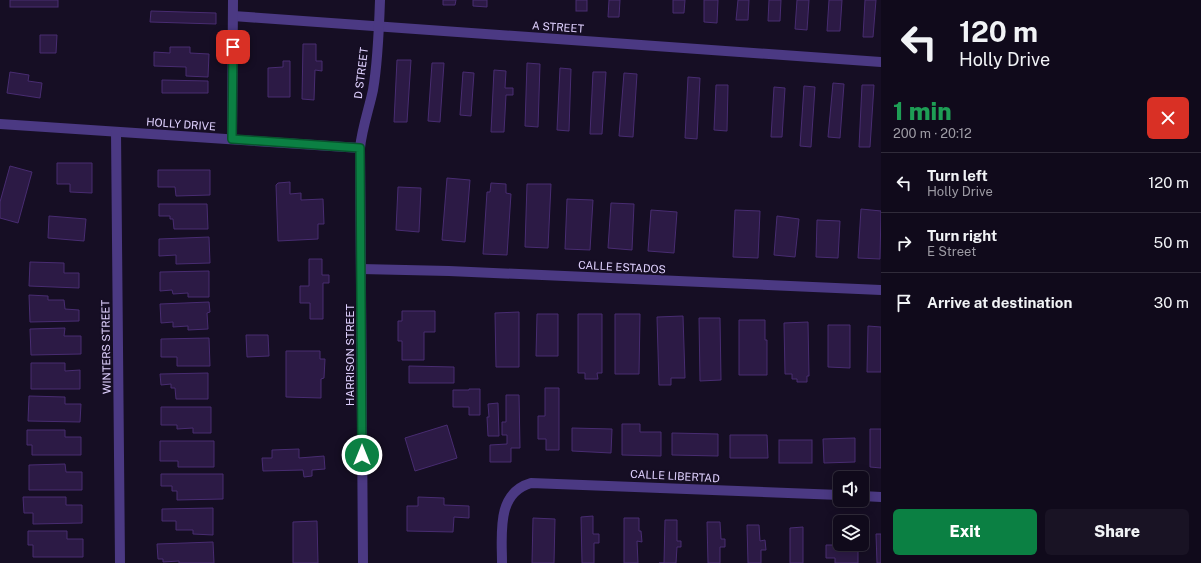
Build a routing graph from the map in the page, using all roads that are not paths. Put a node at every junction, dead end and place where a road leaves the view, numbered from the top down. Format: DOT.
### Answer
graph roads {
  1 [pos="233,0"];
  2 [pos="380,0"];
  3 [pos="233,16"];
  4 [pos="379,27"];
  5 [pos="881,62"];
  6 [pos="0,124"];
  7 [pos="116,132"];
  8 [pos="232,139"];
  9 [pos="360,148"];
  10 [pos="361,269"];
  11 [pos="881,290"];
  12 [pos="833,495"];
  13 [pos="869,496"];
  14 [pos="881,497"];
  15 [pos="120,563"];
  16 [pos="363,563"];
  17 [pos="502,563"];
  1 -- 3 [label="street"];
  2 -- 4 [label="street, D STREET"];
  3 -- 4 [label="street, A STREET"];
  3 -- 8 [label="street"];
  4 -- 5 [label="street, A STREET"];
  4 -- 9 [label="street, D STREET"];
  6 -- 7 [label="street, HOLLY DRIVE"];
  7 -- 8 [label="street, HOLLY DRIVE"];
  7 -- 15 [label="street, WINTERS STREET"];
  8 -- 9 [label="street, HOLLY DRIVE"];
  9 -- 10 [label="street, HARRISON STREET"];
  10 -- 11 [label="street, CALLE ESTADOS"];
  10 -- 16 [label="street, HARRISON STREET"];
  12 -- 17 [label="street, CALLE LIBERTAD"];
  13 -- 14 [label="street"];
}
